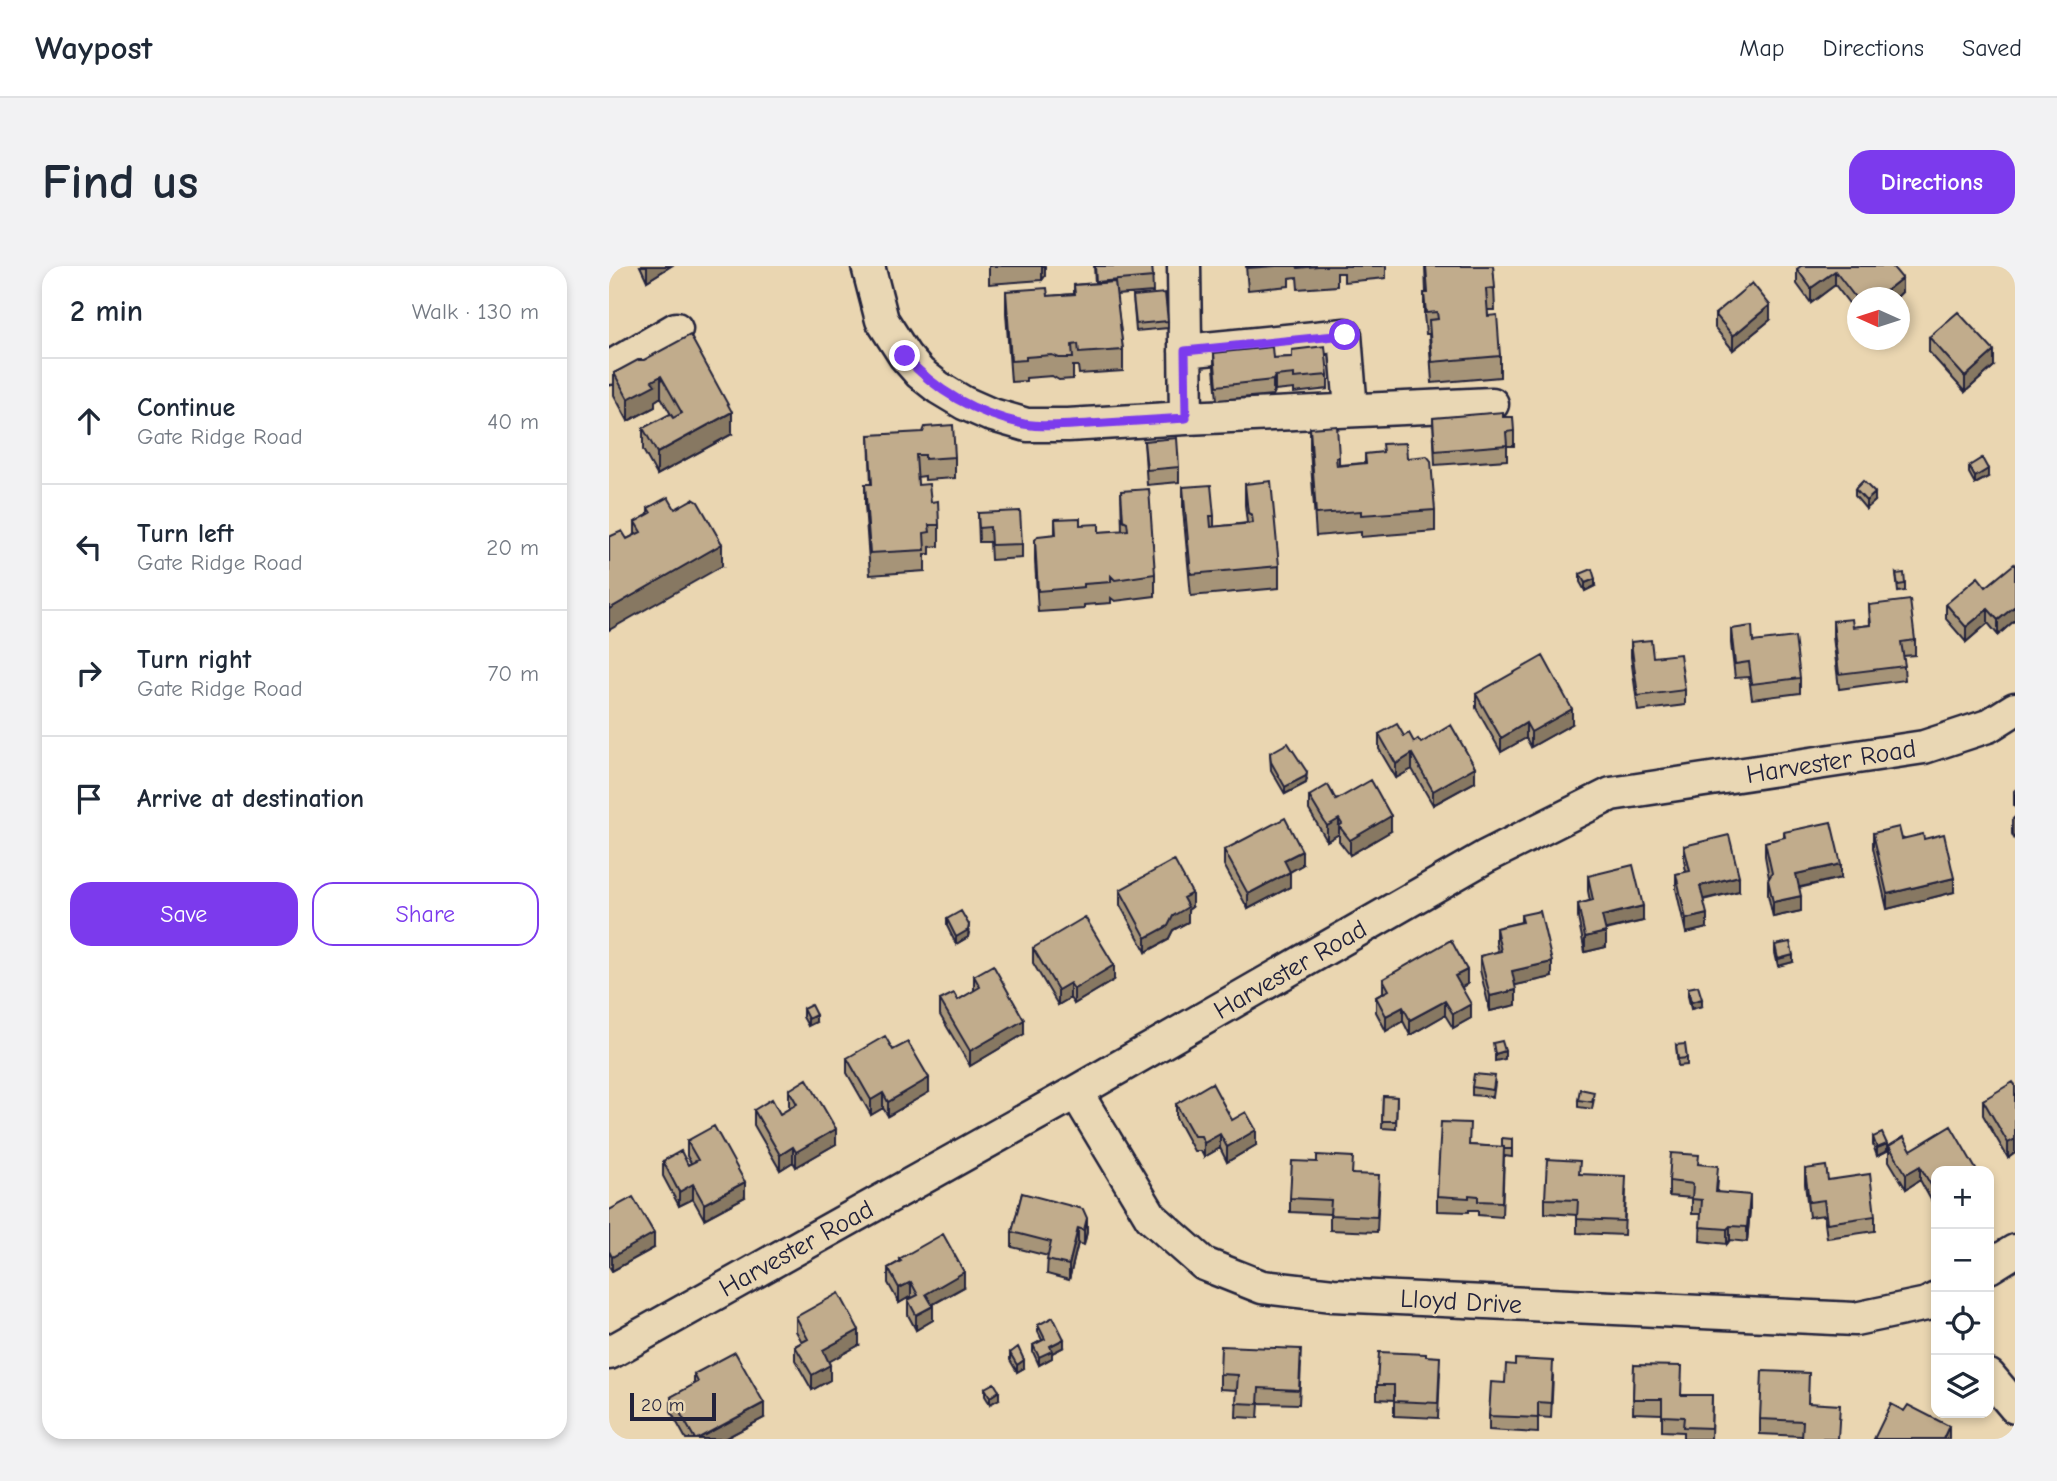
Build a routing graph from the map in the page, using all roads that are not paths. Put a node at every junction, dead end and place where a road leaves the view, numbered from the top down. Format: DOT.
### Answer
graph roads {
  1 [pos="868,266"];
  2 [pos="1184,266"];
  3 [pos="676,329"];
  4 [pos="1185,351"];
  5 [pos="609,368"];
  6 [pos="1492,404"];
  7 [pos="1351,410"];
  8 [pos="1186,418"];
  9 [pos="2015,709"];
  10 [pos="1076,1092"];
  11 [pos="2015,1251"];
  12 [pos="1994,1264"];
  13 [pos="1931,1306"];
  14 [pos="609,1353"];
  15 [pos="1994,1382"];
  16 [pos="2015,1407"];
  1 -- 8 [label="street"];
  2 -- 4 [label="street"];
  3 -- 5 [label="street"];
  4 -- 7 [label="street"];
  4 -- 8 [label="street"];
  6 -- 7 [label="street"];
  7 -- 8 [label="street"];
  9 -- 10 [label="street, Harvester Road"];
  10 -- 13 [label="street, Lloyd Drive"];
  10 -- 14 [label="street, Harvester Road"];
  11 -- 12 [label="street"];
  15 -- 16 [label="street"];
}
